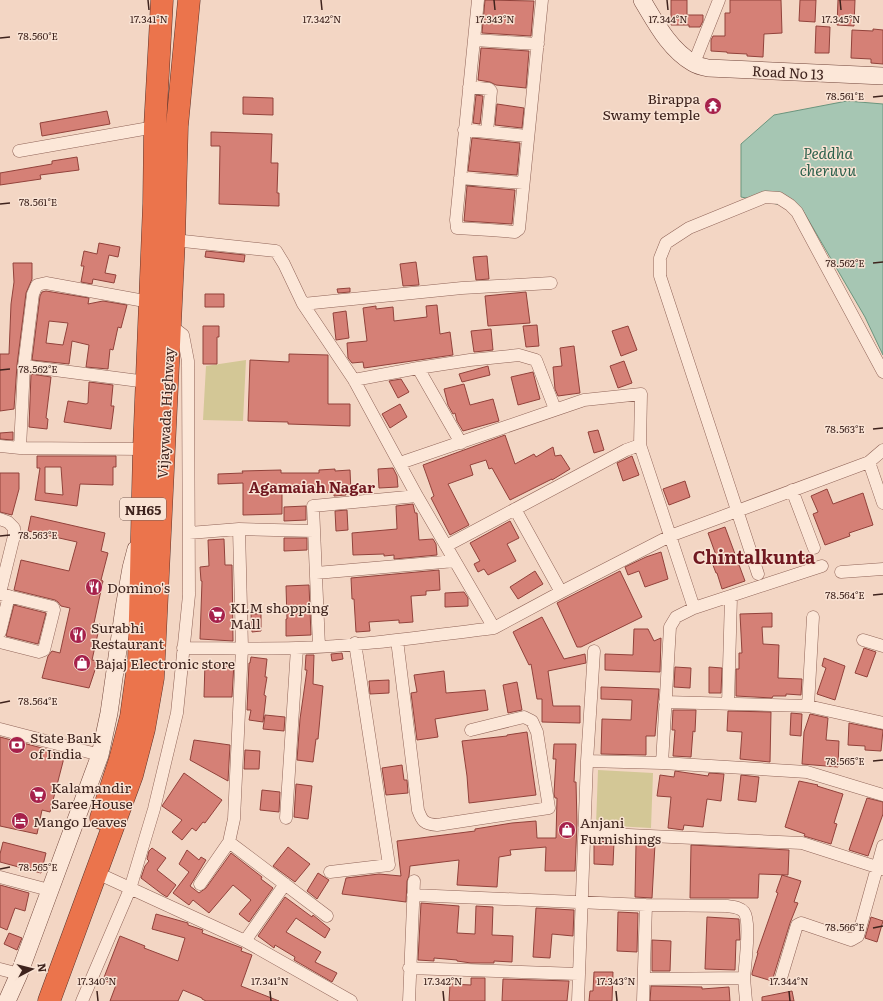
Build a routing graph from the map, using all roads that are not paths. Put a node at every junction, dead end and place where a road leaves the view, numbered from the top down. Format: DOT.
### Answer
graph roads {
  1 [pos="162,0"];
  2 [pos="478,0"];
  3 [pos="542,0"];
  4 [pos="642,0"];
  5 [pos="719,0"];
  6 [pos="187,4"];
  7 [pos="474,40"];
  8 [pos="538,44"];
  9 [pos="694,63"];
  10 [pos="883,76"];
  11 [pos="469,87"];
  12 [pos="155,127"];
  13 [pos="464,130"];
  14 [pos="487,132"];
  15 [pos="527,136"];
  16 [pos="19,152"];
  17 [pos="460,178"];
  18 [pos="523,183"];
  19 [pos="164,204"];
  20 [pos="174,240"];
  21 [pos="551,283"];
  22 [pos="150,302"];
  23 [pos="304,304"];
  24 [pos="170,325"];
  25 [pos="24,366"];
  26 [pos="418,368"];
  27 [pos="883,372"];
  28 [pos="354,380"];
  29 [pos="147,382"];
  30 [pos="555,409"];
  31 [pos="461,443"];
  32 [pos="640,445"];
  33 [pos="0,446"];
  34 [pos="20,448"];
  35 [pos="144,449"];
  36 [pos="883,450"];
  37 [pos="869,462"];
  38 [pos="400,463"];
  39 [pos="792,490"];
  40 [pos="417,496"];
  41 [pos="883,503"];
  42 [pos="515,509"];
  43 [pos="737,511"];
  44 [pos="0,519"];
  45 [pos="142,525"];
  46 [pos="239,529"];
  47 [pos="314,531"];
  48 [pos="189,532"];
  49 [pos="670,536"];
  50 [pos="446,546"];
  51 [pos="814,548"];
  52 [pos="455,561"];
  53 [pos="882,565"];
  54 [pos="822,566"];
  55 [pos="841,572"];
  56 [pos="316,573"];
  57 [pos="758,574"];
  58 [pos="560,592"];
  59 [pos="3,594"];
  60 [pos="731,596"];
  61 [pos="694,608"];
  62 [pos="813,617"];
  63 [pos="494,628"];
  64 [pos="0,632"];
  65 [pos="397,640"];
  66 [pos="863,640"];
  67 [pos="0,642"];
  68 [pos="356,643"];
  69 [pos="319,646"];
  70 [pos="883,646"];
  71 [pos="183,648"];
  72 [pos="242,648"];
  73 [pos="296,648"];
  74 [pos="594,651"];
  75 [pos="665,702"];
  76 [pos="728,704"];
  77 [pos="808,706"];
  78 [pos="883,722"];
  79 [pos="0,729"];
  80 [pos="471,730"];
  81 [pos="100,755"];
  82 [pos="587,761"];
  83 [pos="662,763"];
  84 [pos="883,795"];
  85 [pos="286,818"];
  86 [pos="585,833"];
  87 [pos="229,842"];
  88 [pos="883,846"];
  89 [pos="880,868"];
  90 [pos="330,872"];
  91 [pos="97,873"];
  92 [pos="0,877"];
  93 [pos="414,882"];
  94 [pos="200,884"];
  95 [pos="285,884"];
  96 [pos="130,889"];
  97 [pos="49,890"];
  98 [pos="413,895"];
  99 [pos="582,901"];
  100 [pos="646,905"];
  101 [pos="327,916"];
  102 [pos="245,941"];
  103 [pos="409,968"];
  104 [pos="0,969"];
  105 [pos="19,974"];
  106 [pos="578,974"];
  107 [pos="744,978"];
  108 [pos="781,978"];
  109 [pos="644,979"];
  110 [pos="7,1001"];
  111 [pos="34,1001"];
  112 [pos="49,1001"];
  113 [pos="82,1001"];
  114 [pos="351,1001"];
  115 [pos="408,1001"];
  116 [pos="578,1001"];
  117 [pos="643,1001"];
  118 [pos="746,1001"];
  1 -- 12 [label="highway, Vijaywada Highway / NH65"];
  2 -- 7 [label="street"];
  3 -- 8 [label="street"];
  4 -- 9 [label="street"];
  5 -- 9 [label="street"];
  6 -- 19 [label="highway, Vijaywada Highway / NH65"];
  7 -- 8 [label="street"];
  7 -- 11 [label="street"];
  8 -- 15 [label="street"];
  9 -- 10 [label="street, Road No 13"];
  11 -- 13 [label="street"];
  11 -- 14 [label="street"];
  12 -- 16 [label="street"];
  12 -- 19 [label="highway, Vijaywada Highway / NH65"];
  13 -- 14 [label="street"];
  13 -- 17 [label="street"];
  14 -- 15 [label="street"];
  15 -- 18 [label="street"];
  17 -- 18 [label="street"];
  17 -- 18 [label="street"];
  19 -- 20 [label="highway, Vijaywada Highway / NH65"];
  19 -- 22 [label="highway, Vijaywada Highway / NH65"];
  20 -- 23 [label="street"];
  20 -- 24 [label="highway, Vijaywada Highway / NH65"];
  21 -- 23 [label="street"];
  22 -- 25 [label="street"];
  22 -- 29 [label="highway, Vijaywada Highway / NH65"];
  23 -- 28 [label="street"];
  24 -- 48 [label="street"];
  24 -- 91 [label="highway, Vijaywada Highway / NH65"];
  25 -- 29 [label="street"];
  25 -- 34 [label="street"];
  26 -- 28 [label="street"];
  26 -- 30 [label="street"];
  26 -- 31 [label="street"];
  27 -- 43 [label="street"];
  28 -- 38 [label="street"];
  29 -- 35 [label="highway, Vijaywada Highway / NH65"];
  30 -- 31 [label="street"];
  30 -- 32 [label="street"];
  31 -- 38 [label="street"];
  32 -- 42 [label="street"];
  32 -- 49 [label="street"];
  33 -- 34 [label="street"];
  34 -- 35 [label="street"];
  35 -- 45 [label="highway, Vijaywada Highway / NH65"];
  36 -- 37 [label="street"];
  37 -- 39 [label="street"];
  37 -- 41 [label="street"];
  38 -- 40 [label="street"];
  39 -- 43 [label="street"];
  39 -- 51 [label="street"];
  40 -- 47 [label="street"];
  40 -- 50 [label="street"];
  42 -- 50 [label="street"];
  42 -- 58 [label="street"];
  43 -- 49 [label="street"];
  43 -- 57 [label="street"];
  44 -- 59 [label="street"];
  45 -- 81 [label="street"];
  45 -- 111 [label="highway, Vijaywada Highway / NH65"];
  46 -- 47 [label="street"];
  46 -- 48 [label="street"];
  46 -- 72 [label="street"];
  47 -- 56 [label="street"];
  48 -- 71 [label="street"];
  49 -- 58 [label="street"];
  49 -- 61 [label="street"];
  50 -- 52 [label="street"];
  52 -- 56 [label="street"];
  52 -- 63 [label="street"];
  53 -- 55 [label="street"];
  54 -- 60 [label="street"];
  56 -- 69 [label="street"];
  58 -- 63 [label="street"];
  59 -- 64 [label="street"];
  59 -- 67 [label="street"];
  60 -- 61 [label="street"];
  60 -- 76 [label="street"];
  61 -- 75 [label="street"];
  62 -- 77 [label="street"];
  63 -- 65 [label="street"];
  65 -- 68 [label="street"];
  65 -- 80 [label="street"];
  66 -- 70 [label="street"];
  68 -- 69 [label="street"];
  68 -- 90 [label="street"];
  69 -- 73 [label="street"];
  71 -- 72 [label="street"];
  71 -- 96 [label="street"];
  72 -- 73 [label="street"];
  72 -- 87 [label="street"];
  73 -- 85 [label="street"];
  74 -- 82 [label="street"];
  75 -- 76 [label="street"];
  75 -- 83 [label="street"];
  76 -- 77 [label="street"];
  77 -- 78 [label="street"];
  79 -- 81 [label="street"];
  81 -- 97 [label="street"];
  82 -- 83 [label="street"];
  82 -- 86 [label="street"];
  83 -- 84 [label="street"];
  86 -- 89 [label="street"];
  86 -- 99 [label="street"];
  87 -- 94 [label="street"];
  87 -- 95 [label="street"];
  88 -- 89 [label="street"];
  89 -- 108 [label="street"];
  91 -- 96 [label="street"];
  91 -- 112 [label="highway, Vijaywada Highway / NH65"];
  92 -- 97 [label="street"];
  93 -- 98 [label="street"];
  95 -- 101 [label="street"];
  95 -- 102 [label="street"];
  96 -- 102 [label="street"];
  96 -- 113 [label="street"];
  97 -- 105 [label="street"];
  98 -- 99 [label="street"];
  98 -- 103 [label="street"];
  99 -- 100 [label="street"];
  99 -- 106 [label="street"];
  100 -- 107 [label="street"];
  100 -- 109 [label="street"];
  102 -- 114 [label="street"];
  103 -- 106 [label="street"];
  103 -- 115 [label="street"];
  104 -- 105 [label="street"];
  105 -- 110 [label="street"];
  106 -- 116 [label="street"];
  107 -- 109 [label="street"];
  107 -- 118 [label="street"];
  109 -- 117 [label="street"];
}
